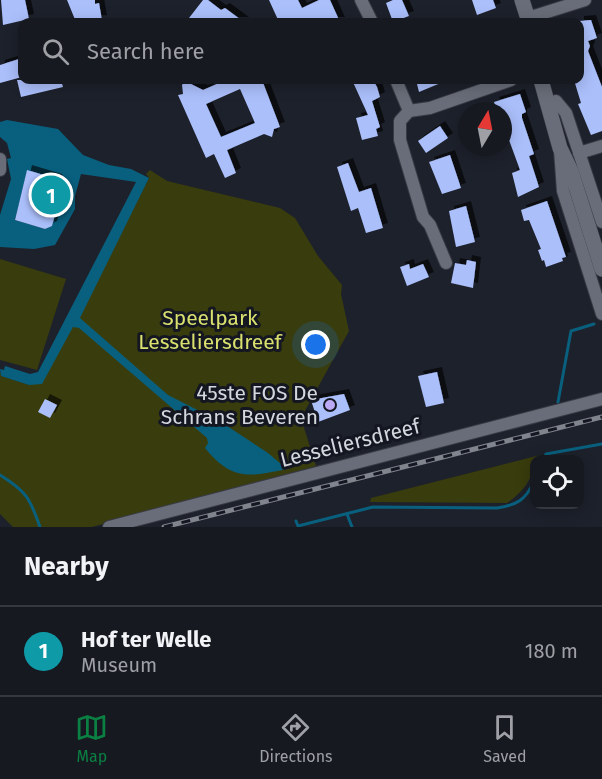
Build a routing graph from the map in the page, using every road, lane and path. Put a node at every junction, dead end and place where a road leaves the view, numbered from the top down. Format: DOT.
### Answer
graph roads {
  1 [pos="361,0"];
  2 [pos="514,0"];
  3 [pos="522,0"];
  4 [pos="585,0"];
  5 [pos="370,18"];
  6 [pos="524,18"];
  7 [pos="525,18"];
  8 [pos="534,18"];
  9 [pos="398,84"];
  10 [pos="499,84"];
  11 [pos="541,84"];
  12 [pos="550,84"];
  13 [pos="556,101"];
  14 [pos="409,111"];
  15 [pos="602,146"];
  16 [pos="560,148"];
  17 [pos="579,153"];
  18 [pos="0,159"];
  19 [pos="0,170"];
  20 [pos="571,171"];
  21 [pos="602,222"];
  22 [pos="446,263"];
  23 [pos="602,269"];
  24 [pos="602,314"];
  25 [pos="602,399"];
  26 [pos="109,527"];
  1 -- 5 [label="street"];
  2 -- 6 [label="street"];
  3 -- 7 [label="street"];
  4 -- 8 [label="street"];
  9 -- 14 [label="street"];
  10 -- 14 [label="street"];
  11 -- 16 [label="street"];
  12 -- 13 [label="street"];
  13 -- 17 [label="street"];
  13 -- 20 [label="street"];
  14 -- 22 [label="street"];
  15 -- 17 [label="street"];
  16 -- 20 [label="street"];
  16 -- 24 [label="street"];
  17 -- 21 [label="street"];
  18 -- 19 [label="street"];
  20 -- 23 [label="street"];
  25 -- 26 [label="street, Lesseliersdreef"];
}
